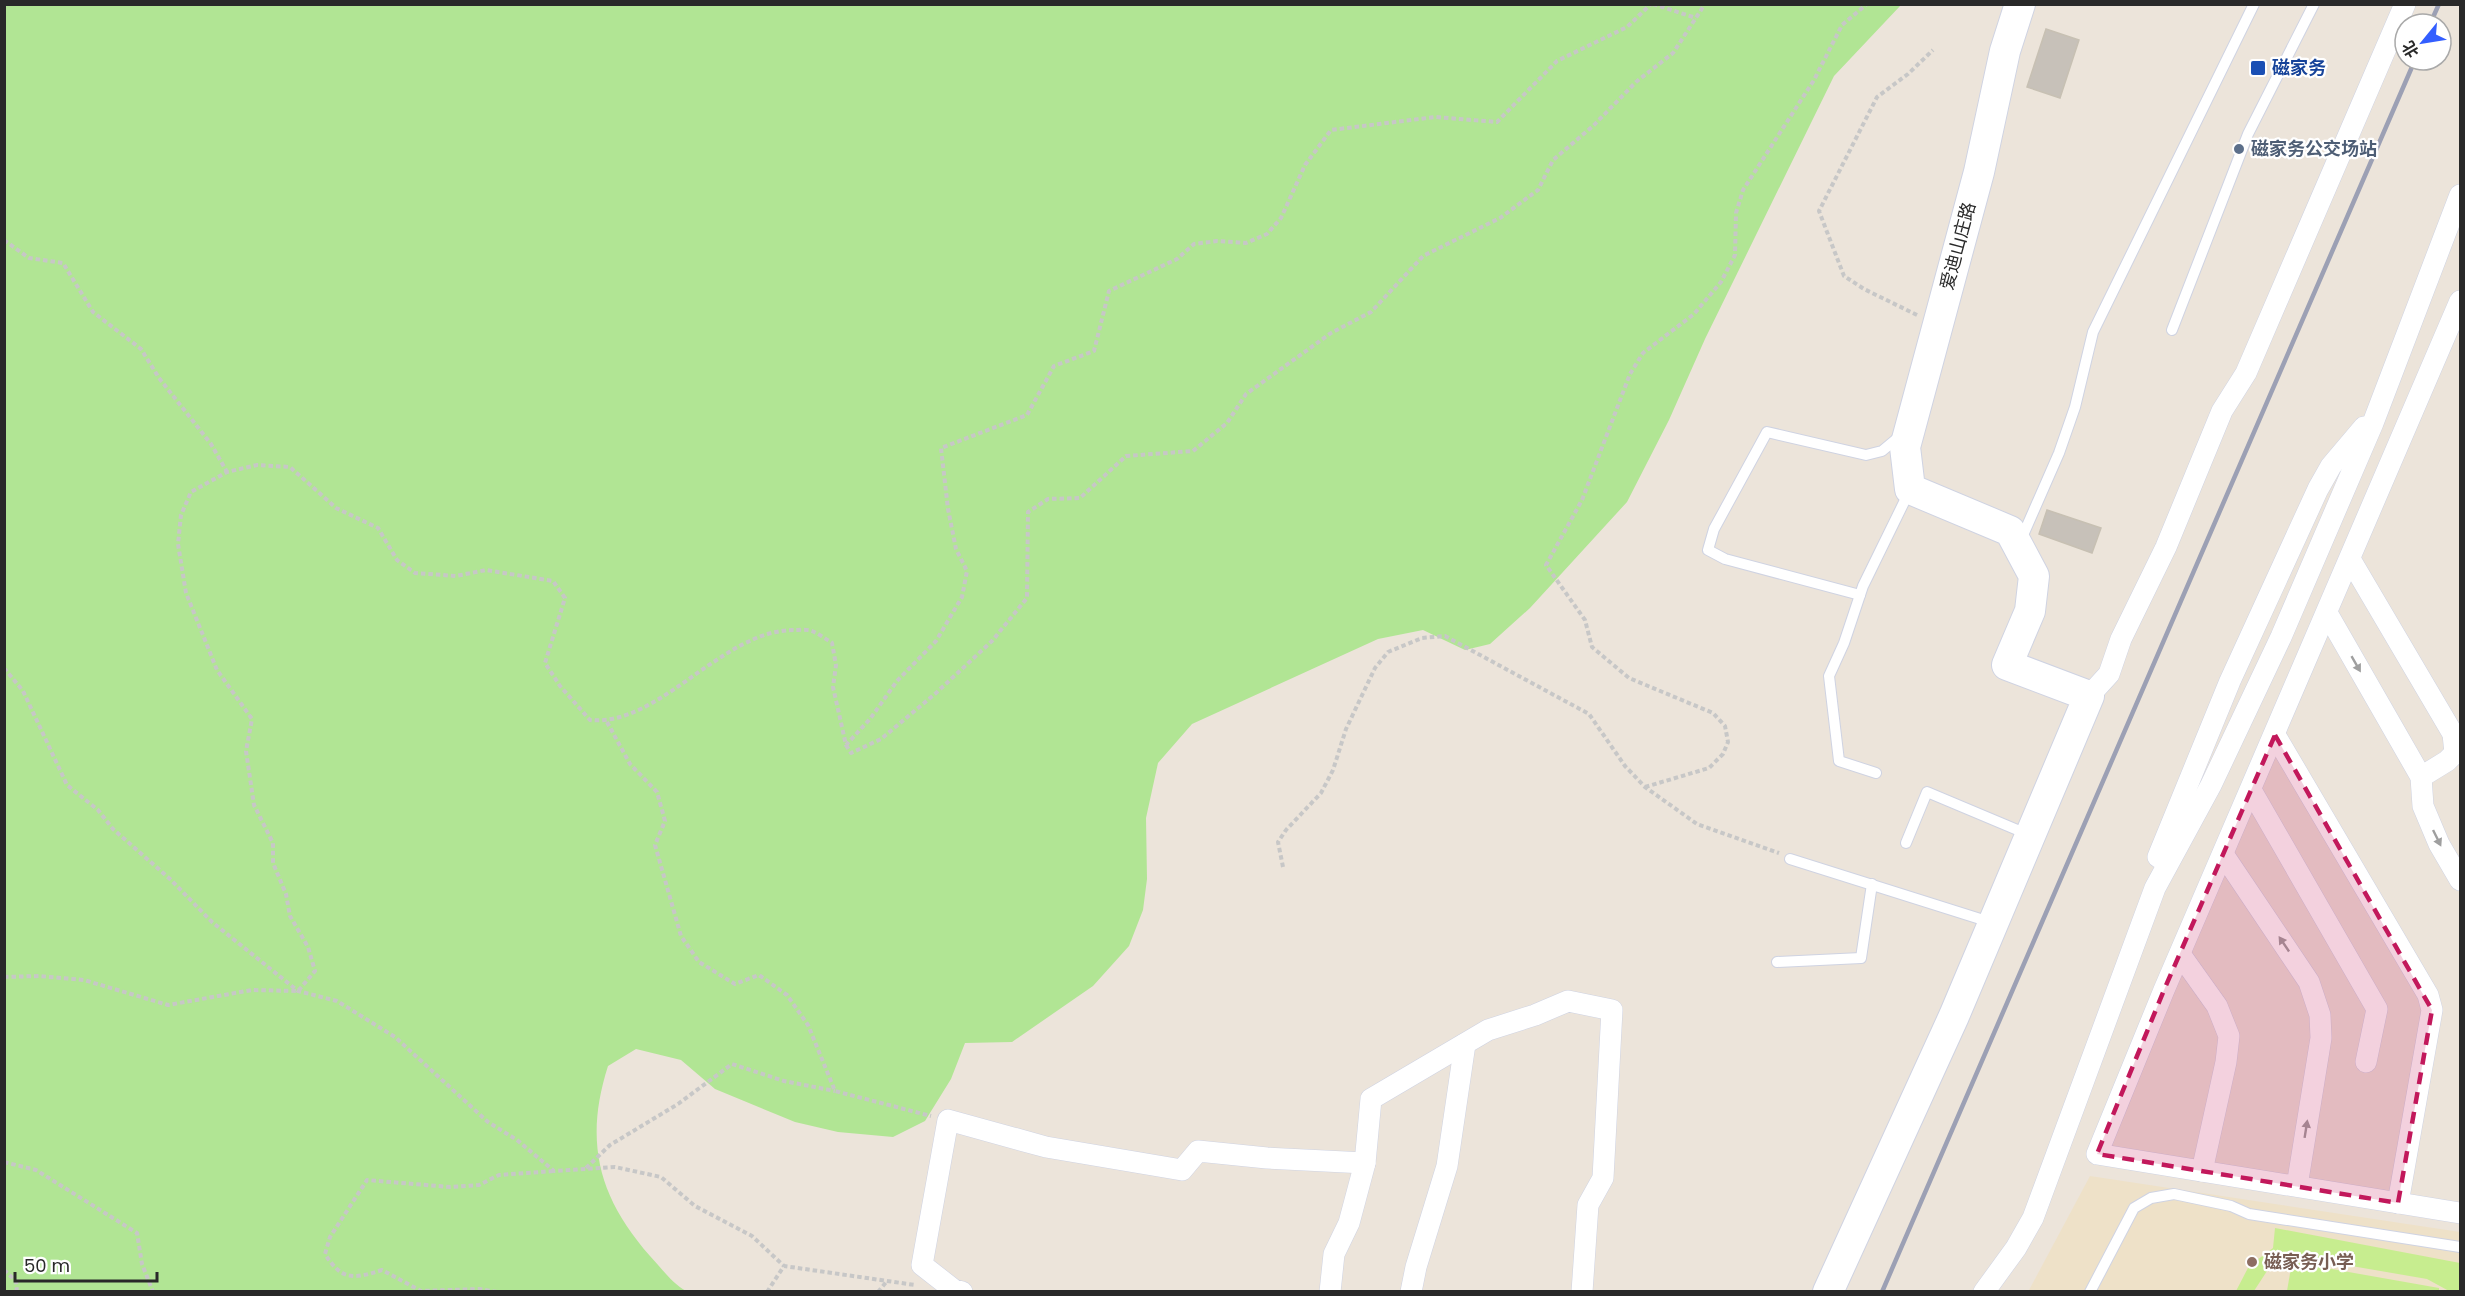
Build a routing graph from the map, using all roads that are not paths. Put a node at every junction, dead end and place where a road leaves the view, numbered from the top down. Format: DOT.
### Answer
graph roads {
  1 [pos="2020,4"];
  2 [pos="2254,4"];
  3 [pos="2314,4"];
  4 [pos="2405,4"];
  5 [pos="2460,195"];
  6 [pos="2460,301"];
  7 [pos="2172,330"];
  8 [pos="1910,429"];
  9 [pos="1910,489"];
  10 [pos="2019,546"];
  11 [pos="2350,559"];
  12 [pos="1860,595"];
  13 [pos="2327,613"];
  14 [pos="2090,696"];
  15 [pos="2275,735"];
  16 [pos="1876,773"];
  17 [pos="2421,777"];
  18 [pos="2251,790"];
  19 [pos="2030,836"];
  20 [pos="1906,843"];
  21 [pos="2223,854"];
  22 [pos="1790,859"];
  23 [pos="2460,880"];
  24 [pos="1872,884"];
  25 [pos="1993,923"];
  26 [pos="2180,954"];
  27 [pos="1777,962"];
  28 [pos="1465,1044"];
  29 [pos="2366,1062"];
  30 [pos="1365,1163"];
  31 [pos="2202,1171"];
  32 [pos="2297,1186"];
  33 [pos="2398,1203"];
  34 [pos="2460,1214"];
  35 [pos="2460,1247"];
  36 [pos="958,1291"];
  37 [pos="1330,1292"];
  38 [pos="1411,1292"];
  39 [pos="1582,1292"];
  40 [pos="1828,1292"];
  41 [pos="1984,1292"];
  42 [pos="2090,1292"];
  1 -- 8 [label="street, 爱迪山庄路"];
  2 -- 10 [label="lane"];
  3 -- 7 [label="lane"];
  4 -- 14 [label="street"];
  5 -- 41 [label="street"];
  6 -- 11 [label="street"];
  8 -- 9 [label="street, 爱迪山庄路"];
  8 -- 12 [label="lane"];
  9 -- 10 [label="street"];
  9 -- 12 [label="lane"];
  10 -- 14 [label="street"];
  11 -- 13 [label="street"];
  11 -- 17 [label="street"];
  12 -- 16 [label="lane"];
  13 -- 15 [label="street"];
  13 -- 17 [label="street, one-way"];
  14 -- 19 [label="street"];
  15 -- 18 [label="street"];
  15 -- 33 [label="street"];
  17 -- 23 [label="street, one-way"];
  18 -- 21 [label="street"];
  18 -- 29 [label="street"];
  19 -- 20 [label="lane"];
  19 -- 25 [label="street"];
  21 -- 26 [label="street"];
  32 -- 21 [label="street, one-way"];
  22 -- 24 [label="lane"];
  24 -- 25 [label="lane"];
  24 -- 27 [label="lane"];
  25 -- 40 [label="street"];
  26 -- 31 [label="street"];
  26 -- 31 [label="street"];
  28 -- 30 [label="street"];
  28 -- 38 [label="street"];
  28 -- 39 [label="street"];
  30 -- 36 [label="street"];
  30 -- 37 [label="street"];
  31 -- 32 [label="street"];
  32 -- 33 [label="street"];
  33 -- 34 [label="street"];
  35 -- 42 [label="lane"];
}
